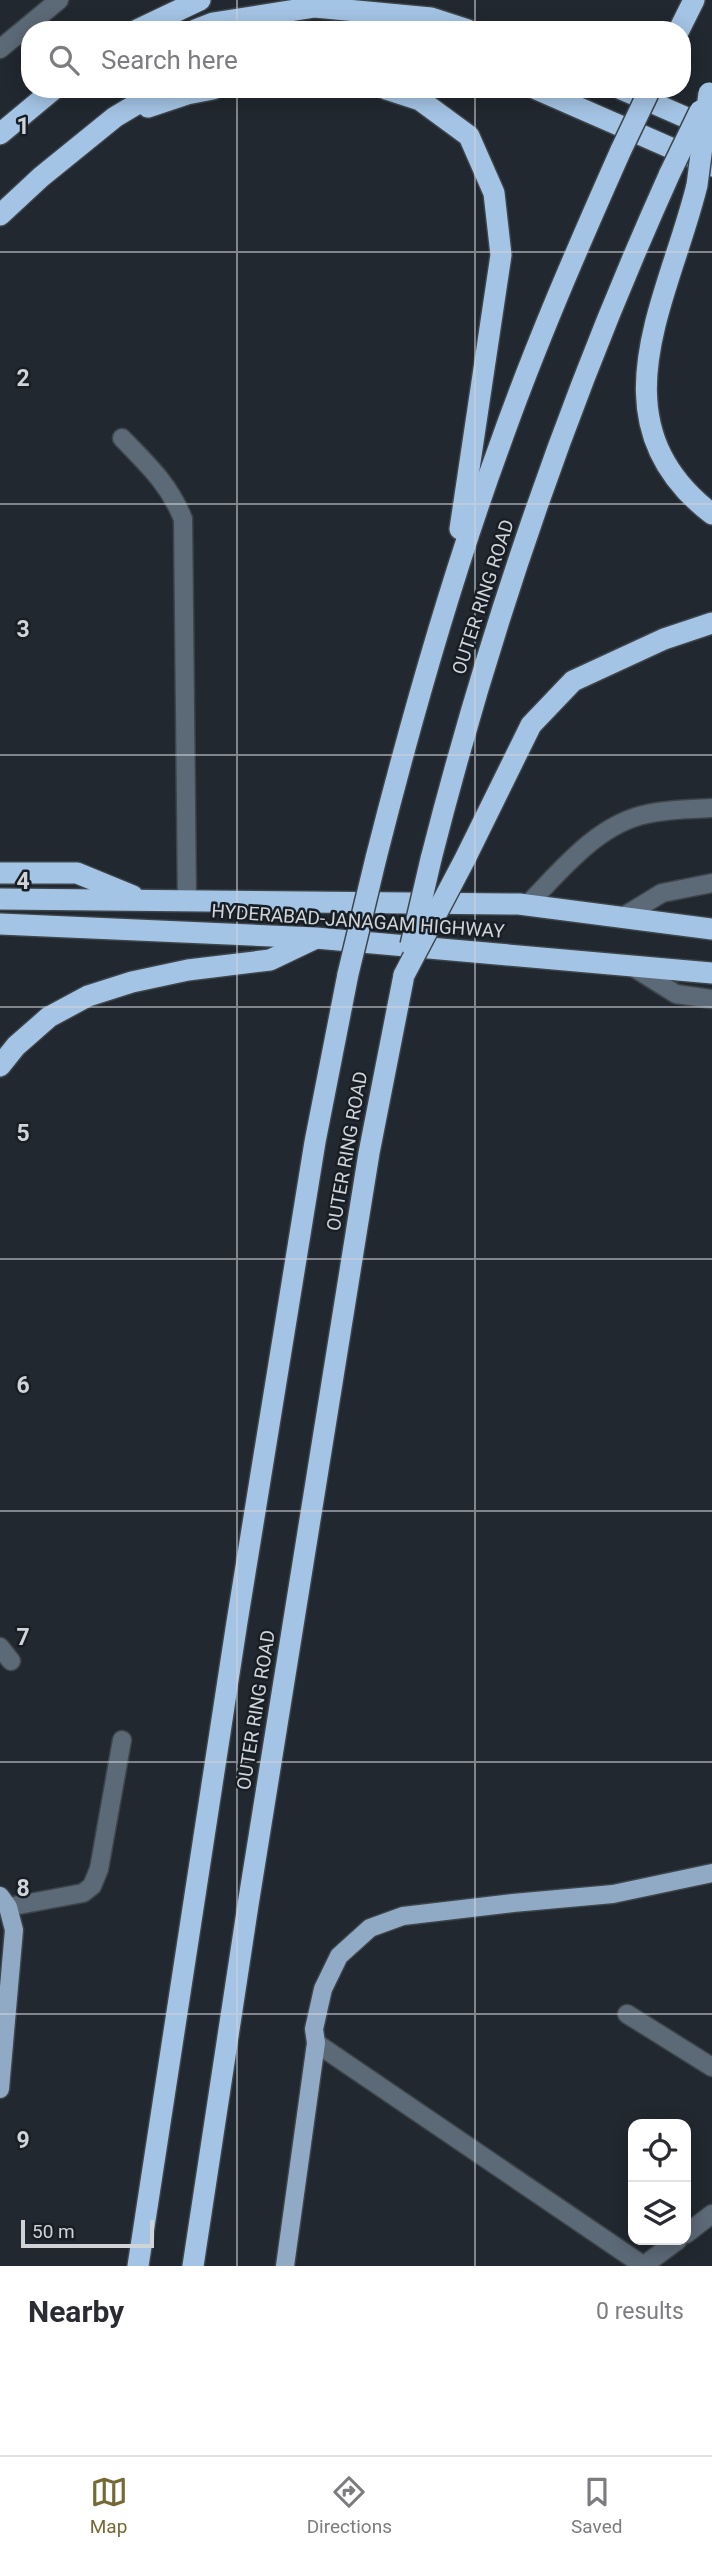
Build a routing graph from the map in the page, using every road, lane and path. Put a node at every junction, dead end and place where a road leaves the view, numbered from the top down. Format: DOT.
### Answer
graph roads {
  1 [pos="59,0"];
  2 [pos="200,0"];
  3 [pos="694,0"];
  4 [pos="34,21"];
  5 [pos="156,21"];
  6 [pos="226,21"];
  7 [pos="440,21"];
  8 [pos="684,21"];
  9 [pos="21,32"];
  10 [pos="0,49"];
  11 [pos="710,90"];
  12 [pos="43,98"];
  13 [pos="147,98"];
  14 [pos="174,98"];
  15 [pos="414,98"];
  16 [pos="557,98"];
  17 [pos="641,98"];
  18 [pos="646,98"];
  19 [pos="115,117"];
  20 [pos="712,129"];
  21 [pos="0,134"];
  22 [pos="712,166"];
  23 [pos="0,215"];
  24 [pos="122,438"];
  25 [pos="712,514"];
  26 [pos="452,585"];
  27 [pos="712,622"];
  28 [pos="712,808"];
  29 [pos="0,873"];
  30 [pos="712,883"];
  31 [pos="0,899"];
  32 [pos="144,900"];
  33 [pos="187,901"];
  34 [pos="527,905"];
  35 [pos="621,918"];
  36 [pos="0,924"];
  37 [pos="712,929"];
  38 [pos="316,938"];
  39 [pos="630,965"];
  40 [pos="712,973"];
  41 [pos="404,975"];
  42 [pos="712,999"];
  43 [pos="0,1066"];
  44 [pos="122,1740"];
  45 [pos="712,1873"];
  46 [pos="4,1901"];
  47 [pos="627,2014"];
  48 [pos="316,2043"];
  49 [pos="712,2067"];
  50 [pos="0,2089"];
  51 [pos="712,2214"];
  52 [pos="691,2230"];
  53 [pos="671,2245"];
  54 [pos="138,2266"];
  55 [pos="193,2266"];
  56 [pos="285,2266"];
  57 [pos="643,2266"];
  1 -- 4 [label="street"];
  2 -- 5 [label="highway"];
  3 -- 8 [label="highway"];
  6 -- 7 [label="highway"];
  9 -- 10 [label="street"];
  11 -- 25 [label="highway, bridge"];
  11 -- 41 [label="highway, OUTER RING ROAD, bridge"];
  12 -- 21 [label="highway"];
  13 -- 19 [label="highway"];
  14 -- 19 [label="highway"];
  15 -- 26 [label="highway"];
  16 -- 22 [label="highway"];
  17 -- 20 [label="highway"];
  18 -- 26 [label="highway, OUTER RING ROAD, bridge"];
  19 -- 23 [label="highway"];
  24 -- 33 [label="street"];
  26 -- 54 [label="highway, OUTER RING ROAD, bridge"];
  27 -- 41 [label="highway, bridge"];
  28 -- 34 [label="street"];
  29 -- 32 [label="highway"];
  30 -- 35 [label="street"];
  31 -- 32 [label="highway, HYDERABAD-JANAGAM HIGHWAY"];
  32 -- 33 [label="highway, HYDERABAD-JANAGAM HIGHWAY"];
  33 -- 34 [label="highway, HYDERABAD-JANAGAM HIGHWAY"];
  34 -- 35 [label="highway, HYDERABAD-JANAGAM HIGHWAY"];
  35 -- 37 [label="highway, HYDERABAD-JANAGAM HIGHWAY"];
  36 -- 38 [label="highway, HYDERABAD-JANAGAM HIGHWAY"];
  38 -- 39 [label="highway, HYDERABAD-JANAGAM HIGHWAY"];
  38 -- 43 [label="highway"];
  39 -- 40 [label="highway, HYDERABAD-JANAGAM HIGHWAY"];
  39 -- 42 [label="street"];
  41 -- 55 [label="highway, OUTER RING ROAD"];
  44 -- 46 [label="street"];
  45 -- 48 [label="main road"];
  46 -- 50 [label="main road"];
  47 -- 49 [label="street"];
  48 -- 56 [label="main road"];
  48 -- 57 [label="street"];
  51 -- 52 [label="street"];
  53 -- 57 [label="street"];
}
